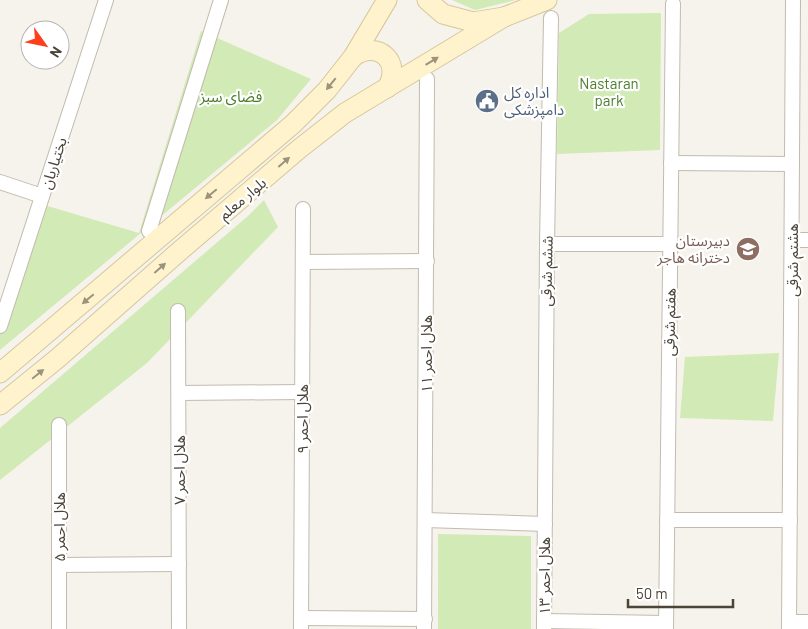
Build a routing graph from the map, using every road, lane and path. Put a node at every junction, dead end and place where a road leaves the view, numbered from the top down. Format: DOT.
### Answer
graph roads {
  1 [pos="106,0"];
  2 [pos="221,0"];
  3 [pos="387,0"];
  4 [pos="427,0"];
  5 [pos="547,0"];
  6 [pos="793,0"];
  7 [pos="673,4"];
  8 [pos="504,17"];
  9 [pos="552,18"];
  10 [pos="353,57"];
  11 [pos="427,79"];
  12 [pos="387,88"];
  13 [pos="671,163"];
  14 [pos="792,164"];
  15 [pos="0,182"];
  16 [pos="42,196"];
  17 [pos="303,208"];
  18 [pos="149,231"];
  19 [pos="792,240"];
  20 [pos="808,240"];
  21 [pos="546,244"];
  22 [pos="670,244"];
  23 [pos="427,261"];
  24 [pos="303,262"];
  25 [pos="178,311"];
  26 [pos="0,326"];
  27 [pos="0,373"];
  28 [pos="302,392"];
  29 [pos="179,393"];
  30 [pos="0,405"];
  31 [pos="59,425"];
  32 [pos="425,520"];
  33 [pos="668,520"];
  34 [pos="790,520"];
  35 [pos="545,524"];
  36 [pos="179,564"];
  37 [pos="59,565"];
  38 [pos="808,622"];
  39 [pos="301,623"];
  40 [pos="424,624"];
  41 [pos="544,625"];
  42 [pos="789,625"];
  43 [pos="666,626"];
  44 [pos="59,629"];
  45 [pos="179,629"];
  1 -- 16 [label="street, بختیاریان"];
  2 -- 18 [label="street"];
  3 -- 10 [label="main road, بلوار معلم"];
  4 -- 8 [label="main road"];
  5 -- 8 [label="main road"];
  6 -- 14 [label="street, هشتم شرقی"];
  7 -- 13 [label="street, هفتم شرقی"];
  12 -- 8 [label="main road, بلوار معلم, one-way"];
  9 -- 21 [label="street, ششم شرقی"];
  10 -- 12 [label="main road"];
  10 -- 27 [label="main road, بلوار معلم, one-way"];
  11 -- 23 [label="street, هلال احمر ۱۱"];
  30 -- 12 [label="main road, بلوار معلم, one-way"];
  13 -- 14 [label="street"];
  13 -- 22 [label="street, هفتم شرقی"];
  14 -- 19 [label="street, هشتم شرقی"];
  15 -- 16 [label="street"];
  16 -- 26 [label="street, بختیاریان"];
  17 -- 24 [label="street, هلال احمر ۹"];
  19 -- 20 [label="street"];
  19 -- 34 [label="street, هشتم شرقی"];
  21 -- 22 [label="street"];
  21 -- 35 [label="street, ششم شرقی"];
  22 -- 33 [label="street, هفتم شرقی"];
  23 -- 24 [label="street"];
  23 -- 32 [label="street, هلال احمر ۱۱"];
  24 -- 28 [label="street, هلال احمر ۹"];
  25 -- 29 [label="street, هلال احمر ۷"];
  28 -- 29 [label="street"];
  28 -- 39 [label="street, هلال احمر ۹"];
  29 -- 36 [label="street, هلال احمر ۷"];
  31 -- 37 [label="street, هلال احمر ۵"];
  32 -- 35 [label="street"];
  32 -- 40 [label="street, هلال احمر ۱۱"];
  33 -- 34 [label="street"];
  33 -- 43 [label="street, هفتم شرقی"];
  34 -- 42 [label="street, هشتم شرقی"];
  35 -- 41 [label="street, هلال احمر ۱۳"];
  36 -- 37 [label="street"];
  36 -- 45 [label="street, هلال احمر ۷"];
  37 -- 44 [label="street, هلال احمر ۵"];
  38 -- 42 [label="street"];
  39 -- 40 [label="street"];
  41 -- 43 [label="street"];
}
